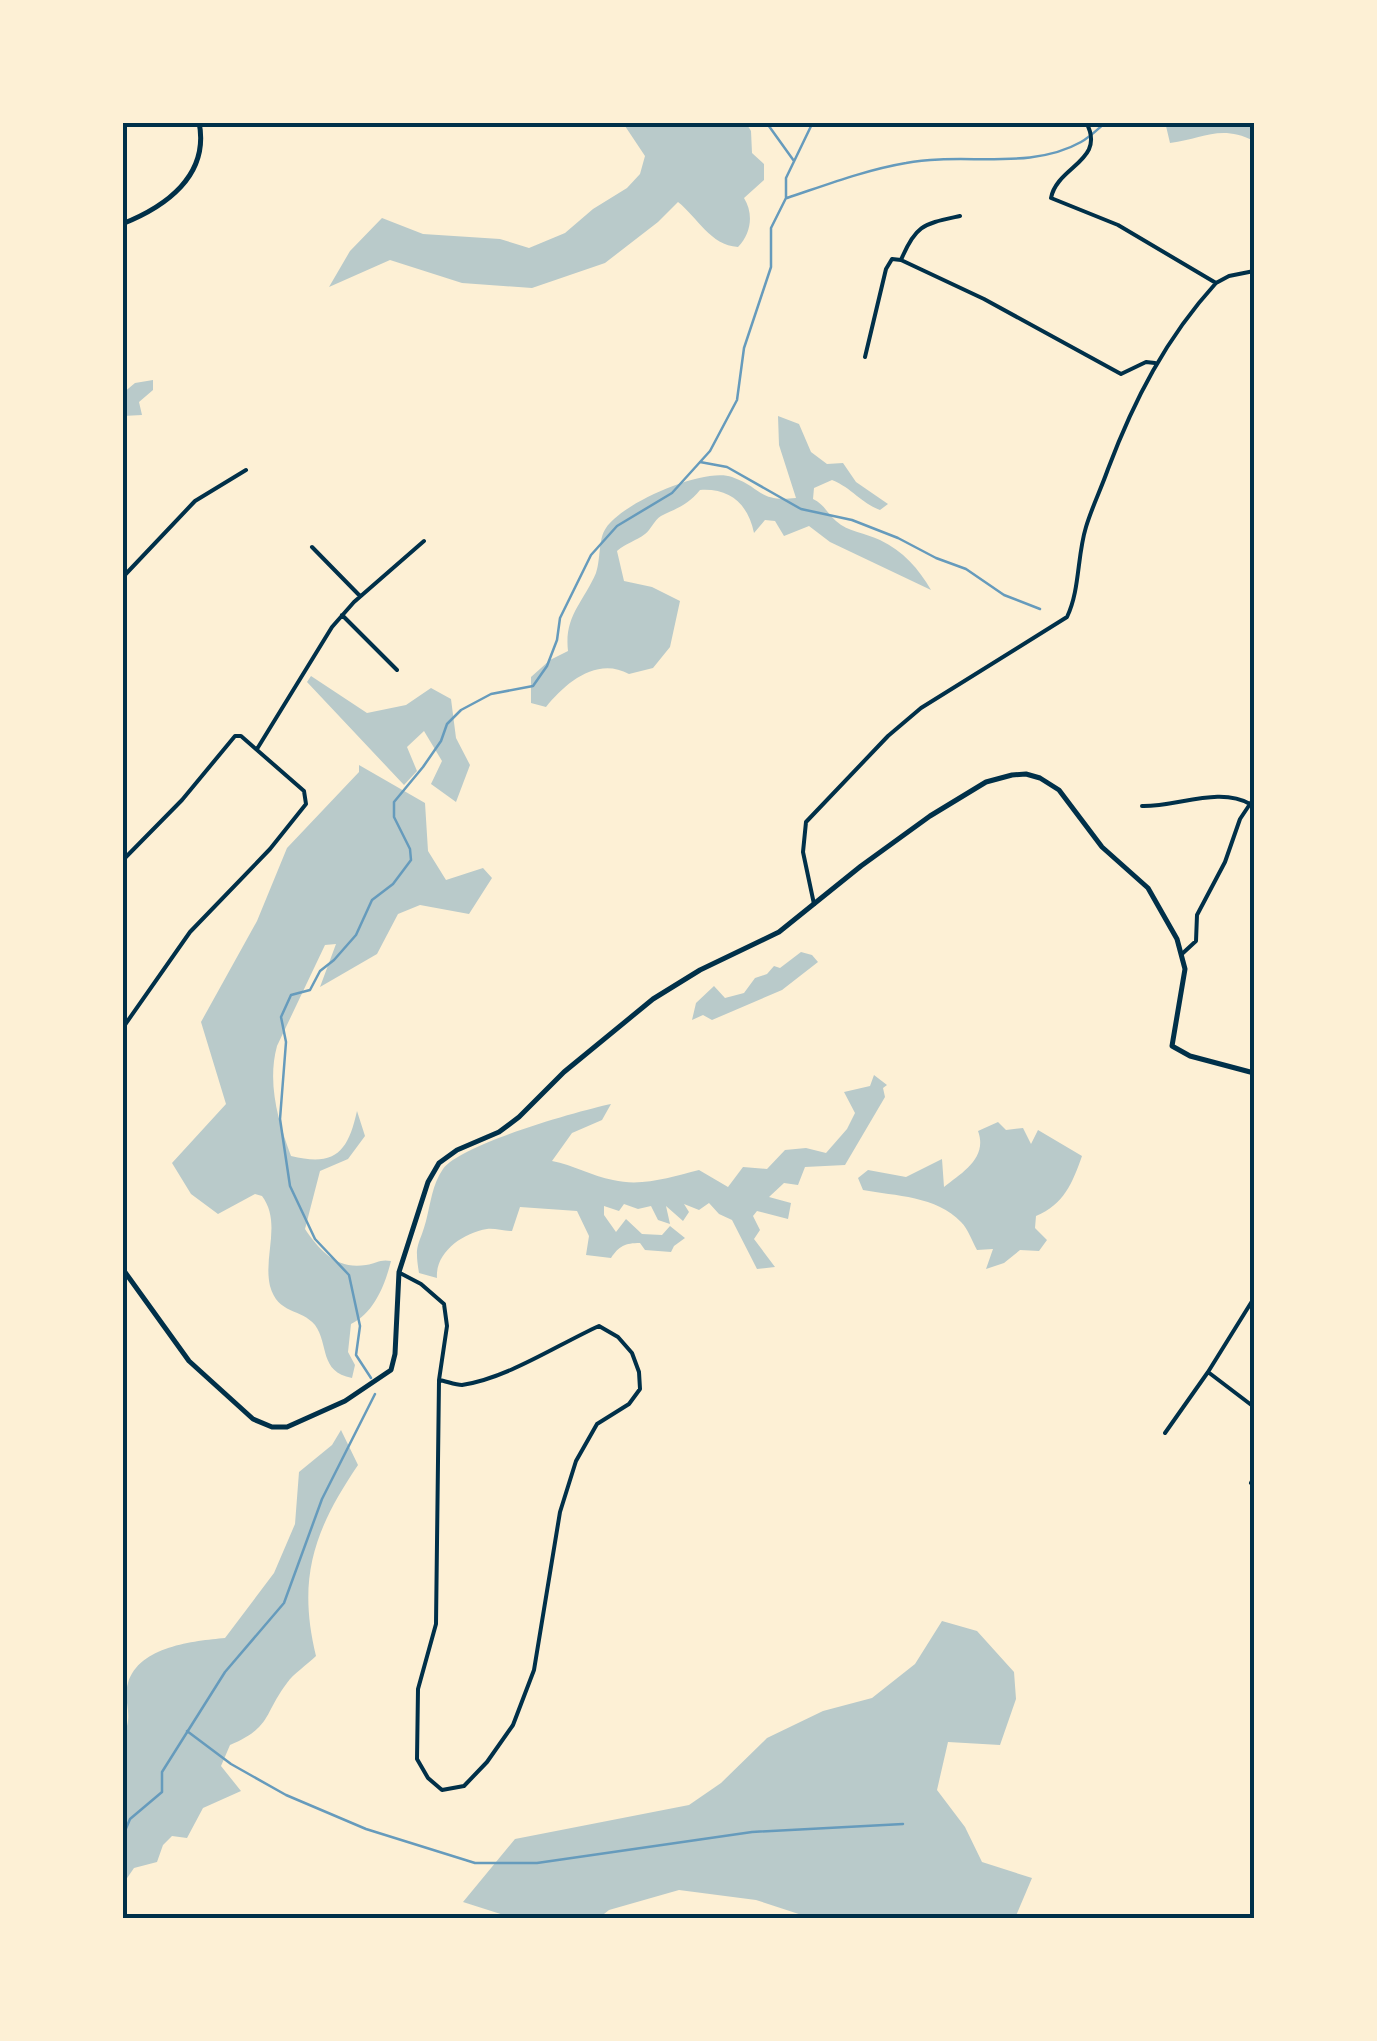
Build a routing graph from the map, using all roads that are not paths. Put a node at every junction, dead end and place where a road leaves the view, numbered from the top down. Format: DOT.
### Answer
graph roads {
  1 [pos="199,122"];
  2 [pos="1086,122"];
  3 [pos="960,216"];
  4 [pos="122,224"];
  5 [pos="901,260"];
  6 [pos="1254,270"];
  7 [pos="1216,284"];
  8 [pos="865,358"];
  9 [pos="1155,363"];
  10 [pos="246,470"];
  11 [pos="424,541"];
  12 [pos="312,547"];
  13 [pos="122,578"];
  14 [pos="360,596"];
  15 [pos="342,615"];
  16 [pos="397,670"];
  17 [pos="256,749"];
  18 [pos="1254,798"];
  19 [pos="1250,804"];
  20 [pos="1142,806"];
  21 [pos="122,862"];
  22 [pos="814,905"];
  23 [pos="1182,954"];
  24 [pos="122,1028"];
  25 [pos="1254,1073"];
  26 [pos="122,1268"];
  27 [pos="399,1272"];
  28 [pos="1254,1298"];
  29 [pos="1208,1372"];
  30 [pos="439,1380"];
  31 [pos="1254,1407"];
  32 [pos="1166,1433"];
  1 -- 4 [label="street"];
  2 -- 7 [label="street"];
  3 -- 5 [label="street"];
  5 -- 8 [label="street"];
  5 -- 9 [label="street"];
  6 -- 7 [label="street"];
  7 -- 9 [label="street"];
  9 -- 22 [label="street"];
  10 -- 13 [label="street"];
  11 -- 14 [label="street"];
  12 -- 14 [label="street"];
  14 -- 15 [label="street"];
  15 -- 16 [label="street"];
  15 -- 17 [label="street"];
  17 -- 21 [label="street"];
  17 -- 24 [label="street"];
  18 -- 19 [label="street"];
  19 -- 20 [label="street"];
  19 -- 23 [label="street"];
  22 -- 23 [label="street"];
  22 -- 27 [label="street"];
  23 -- 25 [label="street"];
  26 -- 27 [label="street"];
  27 -- 30 [label="street"];
  28 -- 29 [label="street"];
  29 -- 31 [label="street"];
  29 -- 32 [label="street"];
  30 -- 30 [label="street"];
}
